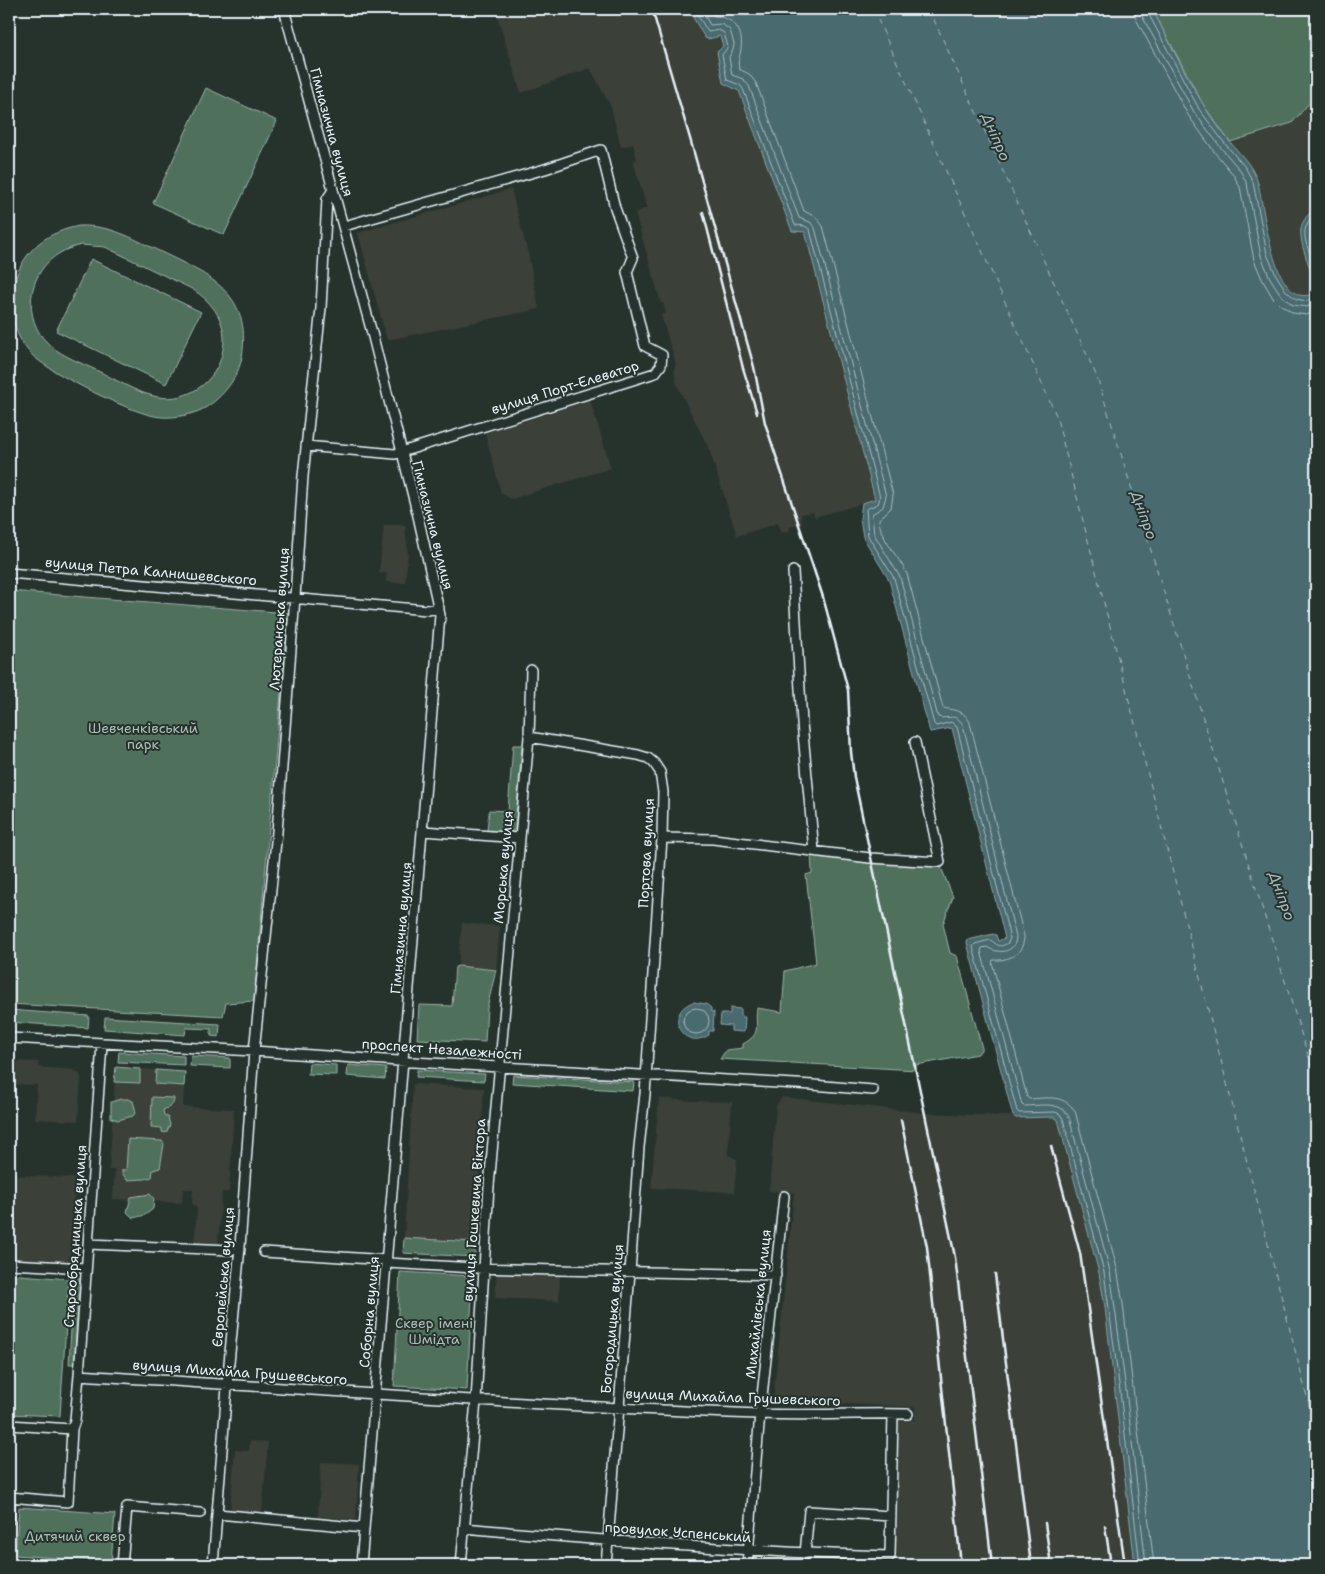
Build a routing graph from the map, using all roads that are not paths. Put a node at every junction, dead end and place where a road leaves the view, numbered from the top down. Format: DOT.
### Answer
graph roads {
  1 [pos="284,9"];
  2 [pos="333,190"];
  3 [pos="344,226"];
  4 [pos="306,446"];
  5 [pos="401,452"];
  6 [pos="793,571"];
  7 [pos="9,572"];
  8 [pos="295,597"];
  9 [pos="439,608"];
  10 [pos="531,670"];
  11 [pos="528,737"];
  12 [pos="915,742"];
  13 [pos="422,831"];
  14 [pos="519,838"];
  15 [pos="662,838"];
  16 [pos="814,851"];
  17 [pos="9,1038"];
  18 [pos="102,1044"];
  19 [pos="254,1051"];
  20 [pos="403,1061"];
  21 [pos="499,1066"];
  22 [pos="647,1076"];
  23 [pos="873,1090"];
  24 [pos="784,1196"];
  25 [pos="88,1244"];
  26 [pos="231,1250"];
  27 [pos="264,1252"];
  28 [pos="387,1261"];
  29 [pos="9,1264"];
  30 [pos="86,1268"];
  31 [pos="483,1268"];
  32 [pos="630,1272"];
  33 [pos="776,1275"];
  34 [pos="79,1375"];
  35 [pos="227,1385"];
  36 [pos="375,1395"];
  37 [pos="476,1401"];
  38 [pos="618,1408"];
  39 [pos="760,1414"];
  40 [pos="894,1414"];
  41 [pos="908,1414"];
  42 [pos="9,1425"];
  43 [pos="72,1429"];
  44 [pos="10,1497"];
  45 [pos="200,1513"];
  46 [pos="218,1514"];
  47 [pos="891,1516"];
  48 [pos="9,1520"];
  49 [pos="364,1528"];
  50 [pos="464,1528"];
  51 [pos="608,1542"];
  52 [pos="748,1551"];
  53 [pos="805,1554"];
  54 [pos="122,1565"];
  55 [pos="213,1565"];
  56 [pos="361,1565"];
  57 [pos="461,1565"];
  58 [pos="606,1565"];
  59 [pos="747,1565"];
  1 -- 2 [label="street, Гімназична вулиця"];
  2 -- 3 [label="street, Гімназична вулиця"];
  2 -- 4 [label="street, Лютеранська вулиця"];
  3 -- 5 [label="street, Гімназична вулиця"];
  3 -- 5 [label="street, вулиця Порт-Елеватор"];
  4 -- 5 [label="street, вулиця Порт-Елеватор"];
  4 -- 8 [label="street, Лютеранська вулиця"];
  5 -- 9 [label="street, Гімназична вулиця"];
  6 -- 16 [label="street"];
  7 -- 8 [label="street, вулиця Петра Калнишевського"];
  8 -- 9 [label="street, вулиця Петра Калнишевського"];
  8 -- 19 [label="street, Лютеранська вулиця"];
  9 -- 13 [label="street, Гімназична вулиця"];
  10 -- 11 [label="street, Морська вулиця"];
  11 -- 14 [label="street, Морська вулиця"];
  11 -- 15 [label="street, Портова вулиця"];
  12 -- 16 [label="street"];
  13 -- 14 [label="street"];
  13 -- 20 [label="street, Гімназична вулиця"];
  14 -- 21 [label="street, Морська вулиця"];
  15 -- 16 [label="street"];
  15 -- 22 [label="street, Портова вулиця"];
  17 -- 18 [label="street, проспект Незалежності"];
  18 -- 19 [label="street, проспект Незалежності"];
  18 -- 25 [label="street, Старообрядницька вулиця"];
  19 -- 20 [label="street, проспект Незалежності"];
  19 -- 35 [label="street, Європейська вулиця"];
  20 -- 21 [label="street, проспект Незалежності"];
  20 -- 28 [label="street, Соборна вулиця"];
  21 -- 22 [label="street, проспект Незалежності"];
  21 -- 31 [label="street, вулиця Гошкевича Віктора"];
  22 -- 23 [label="street, проспект Незалежності"];
  22 -- 32 [label="street, Богородицька вулиця"];
  24 -- 33 [label="street, Михайлівська вулиця"];
  25 -- 26 [label="street"];
  25 -- 30 [label="street, Старообрядницька вулиця"];
  27 -- 28 [label="street"];
  28 -- 31 [label="street"];
  28 -- 36 [label="street, Соборна вулиця"];
  29 -- 30 [label="street"];
  30 -- 34 [label="street, Старообрядницька вулиця"];
  31 -- 32 [label="street"];
  31 -- 37 [label="street, вулиця Гошкевича Віктора"];
  32 -- 33 [label="street"];
  32 -- 38 [label="street, Богородицька вулиця"];
  33 -- 39 [label="street, Михайлівська вулиця"];
  34 -- 35 [label="street, вулиця Михайла Грушевського"];
  34 -- 43 [label="street, Старообрядницька вулиця"];
  35 -- 36 [label="street, вулиця Михайла Грушевського"];
  35 -- 46 [label="street, Європейська вулиця"];
  36 -- 37 [label="street, вулиця Михайла Грушевського"];
  36 -- 49 [label="street, Соборна вулиця"];
  37 -- 38 [label="street, вулиця Михайла Грушевського"];
  37 -- 50 [label="street, вулиця Гошкевича Віктора"];
  38 -- 39 [label="street, вулиця Михайла Грушевського"];
  38 -- 51 [label="street, Богородицька вулиця"];
  39 -- 40 [label="street, вулиця Михайла Грушевського"];
  39 -- 52 [label="street, Михайлівська вулиця"];
  40 -- 41 [label="street, вулиця Михайла Грушевського"];
  40 -- 47 [label="street"];
  42 -- 43 [label="street"];
  43 -- 44 [label="street, Старообрядницька вулиця"];
  44 -- 48 [label="street"];
  45 -- 54 [label="street"];
  46 -- 49 [label="street"];
  46 -- 55 [label="street, Європейська вулиця"];
  47 -- 53 [label="street, провулок Успенський"];
  47 -- 53 [label="street"];
  49 -- 56 [label="street, Соборна вулиця"];
  50 -- 51 [label="street, провулок Успенський"];
  50 -- 57 [label="street, вулиця Гошкевича Віктора"];
  51 -- 52 [label="street, провулок Успенський"];
  51 -- 58 [label="street, Богородицька вулиця"];
  52 -- 53 [label="street, провулок Успенський"];
  52 -- 59 [label="street, Михайлівська вулиця"];
}
